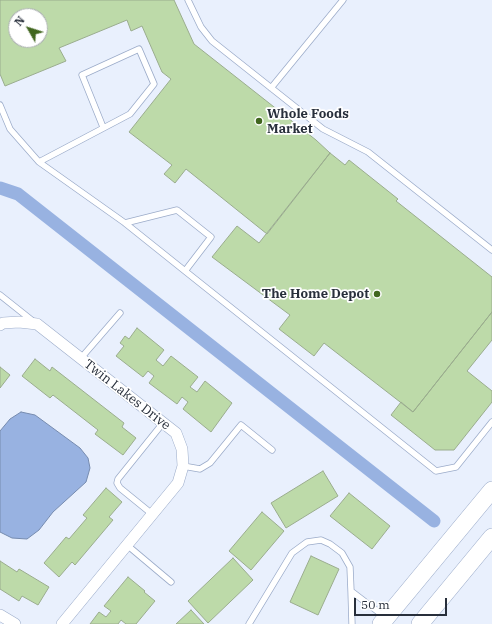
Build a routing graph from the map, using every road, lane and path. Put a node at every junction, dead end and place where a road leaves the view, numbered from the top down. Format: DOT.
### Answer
graph roads {
  1 [pos="188,0"];
  2 [pos="343,0"];
  3 [pos="271,88"];
  4 [pos="0,105"];
  5 [pos="103,127"];
  6 [pos="39,162"];
  7 [pos="125,223"];
  8 [pos="492,250"];
  9 [pos="185,271"];
  10 [pos="0,295"];
  11 [pos="120,313"];
  12 [pos="37,324"];
  13 [pos="0,325"];
  14 [pos="81,358"];
  15 [pos="163,422"];
  16 [pos="492,422"];
  17 [pos="272,450"];
  18 [pos="183,466"];
  19 [pos="492,490"];
  20 [pos="152,514"];
  21 [pos="492,537"];
  22 [pos="127,545"];
  23 [pos="171,582"];
  24 [pos="351,591"];
  25 [pos="1,618"];
  26 [pos="383,621"];
  27 [pos="15,624"];
  28 [pos="62,624"];
  29 [pos="249,624"];
  30 [pos="352,624"];
  31 [pos="420,624"];
  1 -- 3 [label="lane"];
  2 -- 3 [label="lane"];
  3 -- 8 [label="lane"];
  4 -- 6 [label="lane"];
  5 -- 5 [label="lane"];
  5 -- 6 [label="lane"];
  6 -- 7 [label="lane"];
  7 -- 9 [label="lane"];
  7 -- 9 [label="lane"];
  9 -- 16 [label="lane"];
  10 -- 12 [label="lane"];
  11 -- 14 [label="lane"];
  12 -- 13 [label="street"];
  12 -- 14 [label="street, Twin Lakes Drive"];
  14 -- 15 [label="street, Twin Lakes Drive"];
  15 -- 18 [label="street, Twin Lakes Drive"];
  15 -- 20 [label="lane"];
  17 -- 18 [label="lane"];
  18 -- 20 [label="street, Twin Lakes Drive"];
  19 -- 26 [label="main road"];
  20 -- 22 [label="street, Twin Lakes Drive"];
  21 -- 31 [label="main road"];
  22 -- 23 [label="lane"];
  22 -- 28 [label="street, Twin Lakes Drive"];
  24 -- 26 [label="lane"];
  24 -- 29 [label="lane"];
  24 -- 30 [label="lane"];
  25 -- 27 [label="street"];
}
